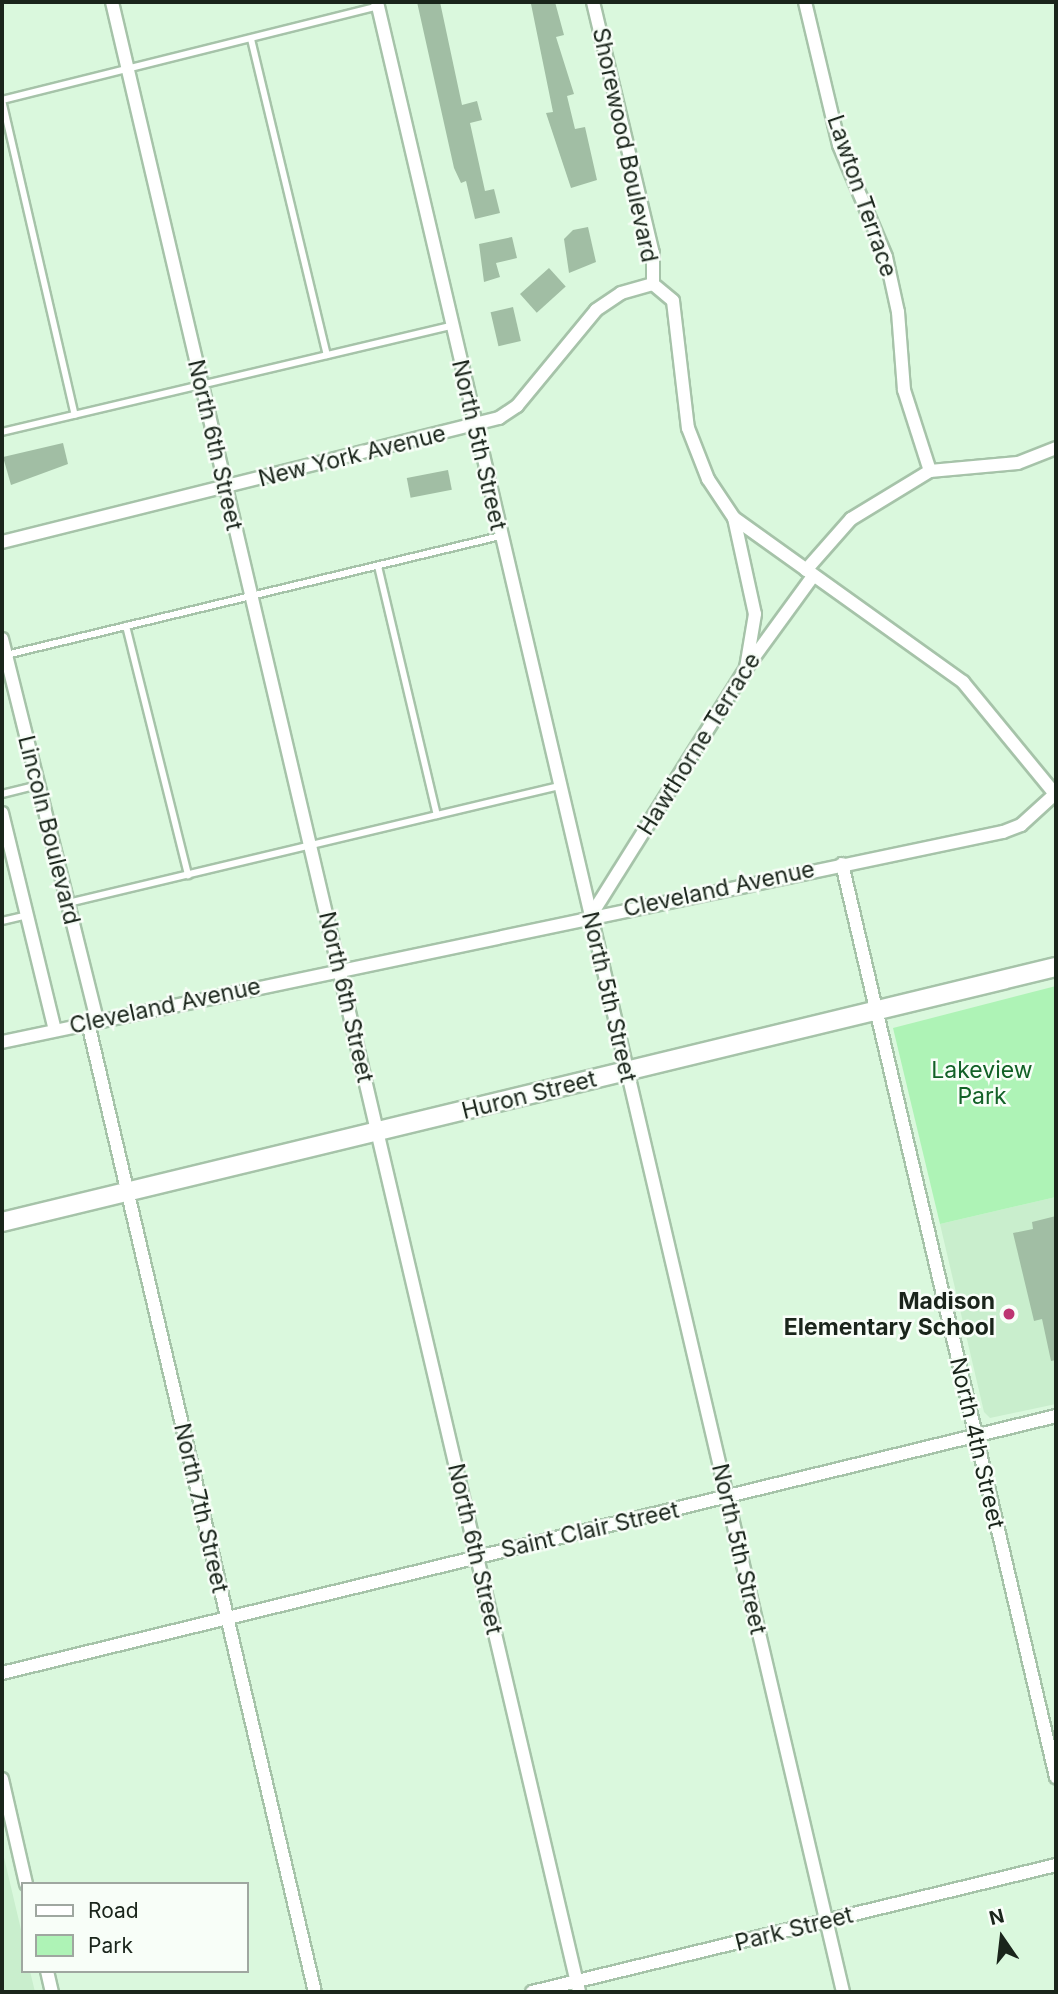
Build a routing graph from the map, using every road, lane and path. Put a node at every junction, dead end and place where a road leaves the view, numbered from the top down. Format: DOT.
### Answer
graph roads {
  1 [pos="112,2"];
  2 [pos="593,2"];
  3 [pos="806,2"];
  4 [pos="377,4"];
  5 [pos="251,39"];
  6 [pos="128,69"];
  7 [pos="2,100"];
  8 [pos="653,284"];
  9 [pos="452,326"];
  10 [pos="327,355"];
  11 [pos="201,385"];
  12 [pos="75,415"];
  13 [pos="475,426"];
  14 [pos="2,432"];
  15 [pos="1056,448"];
  16 [pos="930,471"];
  17 [pos="224,487"];
  18 [pos="734,518"];
  19 [pos="500,537"];
  20 [pos="2,542"];
  21 [pos="378,565"];
  22 [pos="810,573"];
  23 [pos="250,596"];
  24 [pos="127,626"];
  25 [pos="2,639"];
  26 [pos="6,655"];
  27 [pos="746,668"];
  28 [pos="38,785"];
  29 [pos="559,786"];
  30 [pos="2,793"];
  31 [pos="1056,794"];
  32 [pos="2,813"];
  33 [pos="437,815"];
  34 [pos="310,845"];
  35 [pos="842,864"];
  36 [pos="188,875"];
  37 [pos="67,903"];
  38 [pos="27,915"];
  39 [pos="590,917"];
  40 [pos="2,921"];
  41 [pos="1056,967"];
  42 [pos="339,968"];
  43 [pos="876,1010"];
  44 [pos="92,1022"];
  45 [pos="55,1030"];
  46 [pos="2,1042"];
  47 [pos="627,1070"];
  48 [pos="377,1132"];
  49 [pos="128,1192"];
  50 [pos="3,1218"];
  51 [pos="1056,1416"];
  52 [pos="975,1435"];
  53 [pos="727,1497"];
  54 [pos="477,1556"];
  55 [pos="227,1617"];
  56 [pos="2,1673"];
  57 [pos="1056,1777"];
  58 [pos="2,1779"];
  59 [pos="1056,1865"];
  60 [pos="26,1882"];
  61 [pos="827,1921"];
  62 [pos="47,1973"];
  63 [pos="577,1987"];
  64 [pos="52,1992"];
  65 [pos="315,1992"];
  66 [pos="532,1992"];
  67 [pos="843,1992"];
  1 -- 6 [label="street, North 6th Street"];
  2 -- 8 [label="street, Shorewood Boulevard"];
  3 -- 16 [label="street, Lawton Terrace"];
  4 -- 5 [label="lane"];
  4 -- 9 [label="street, North 5th Street"];
  5 -- 6 [label="lane"];
  5 -- 10 [label="lane"];
  6 -- 7 [label="lane"];
  6 -- 11 [label="street, North 6th Street"];
  7 -- 12 [label="lane"];
  8 -- 13 [label="street, New York Avenue"];
  8 -- 18 [label="street, Shorewood Boulevard"];
  9 -- 10 [label="lane"];
  9 -- 13 [label="street, North 5th Street"];
  10 -- 11 [label="lane"];
  11 -- 12 [label="lane"];
  11 -- 17 [label="street, North 6th Street"];
  12 -- 14 [label="lane"];
  13 -- 17 [label="street, New York Avenue"];
  13 -- 19 [label="street, North 5th Street"];
  15 -- 16 [label="street, Hawthorne Terrace"];
  16 -- 22 [label="street, Hawthorne Terrace"];
  17 -- 20 [label="street, New York Avenue"];
  17 -- 23 [label="street, North 6th Street"];
  18 -- 22 [label="street, Shorewood Boulevard"];
  18 -- 27 [label="street, Shorewood Boulevard"];
  19 -- 21 [label="lane"];
  19 -- 29 [label="street, North 5th Street"];
  21 -- 23 [label="lane"];
  21 -- 33 [label="lane"];
  22 -- 27 [label="street, Hawthorne Terrace"];
  22 -- 31 [label="street, Shorewood Boulevard"];
  23 -- 24 [label="lane"];
  23 -- 34 [label="street, North 6th Street"];
  24 -- 26 [label="lane"];
  24 -- 36 [label="lane"];
  25 -- 26 [label="street, Lincoln Boulevard"];
  26 -- 28 [label="street, Lincoln Boulevard"];
  27 -- 39 [label="street, Hawthorne Terrace"];
  28 -- 30 [label="lane"];
  28 -- 37 [label="street, Lincoln Boulevard"];
  29 -- 33 [label="lane"];
  29 -- 39 [label="street, North 5th Street"];
  31 -- 35 [label="street, Cleveland Avenue"];
  32 -- 38 [label="street, Lincoln Boulevard"];
  33 -- 34 [label="lane"];
  34 -- 36 [label="lane"];
  34 -- 42 [label="street, North 6th Street"];
  35 -- 39 [label="street, Cleveland Avenue"];
  35 -- 43 [label="street, North 4th Street"];
  36 -- 37 [label="lane"];
  37 -- 44 [label="street, Lincoln Boulevard"];
  38 -- 40 [label="lane"];
  38 -- 45 [label="street, Lincoln Boulevard"];
  39 -- 42 [label="street, Cleveland Avenue"];
  39 -- 47 [label="street, North 5th Street"];
  41 -- 43 [label="street, Huron Street"];
  42 -- 44 [label="street, Cleveland Avenue"];
  42 -- 48 [label="street, North 6th Street"];
  43 -- 47 [label="street, Huron Street"];
  43 -- 52 [label="street, North 4th Street"];
  44 -- 45 [label="street, Cleveland Avenue"];
  44 -- 49 [label="street, North 7th Street"];
  45 -- 46 [label="street, Cleveland Avenue"];
  47 -- 48 [label="street, Huron Street"];
  47 -- 53 [label="street, North 5th Street"];
  48 -- 49 [label="street, Huron Street"];
  48 -- 54 [label="street, North 6th Street"];
  49 -- 50 [label="street, Huron Street"];
  49 -- 55 [label="street, North 7th Street"];
  51 -- 52 [label="street, Saint Clair Street"];
  52 -- 53 [label="street, Saint Clair Street"];
  52 -- 57 [label="street, North 4th Street"];
  53 -- 54 [label="street, Saint Clair Street"];
  53 -- 61 [label="street, North 5th Street"];
  54 -- 55 [label="street, Saint Clair Street"];
  54 -- 63 [label="street, North 6th Street"];
  55 -- 56 [label="street, Saint Clair Street"];
  55 -- 65 [label="street, North 7th Street"];
  58 -- 60 [label="street"];
  59 -- 61 [label="street, Park Street"];
  61 -- 63 [label="street, Park Street"];
  61 -- 67 [label="street, North 5th Street"];
  62 -- 64 [label="street"];
  63 -- 66 [label="street, Park Street"];
}
